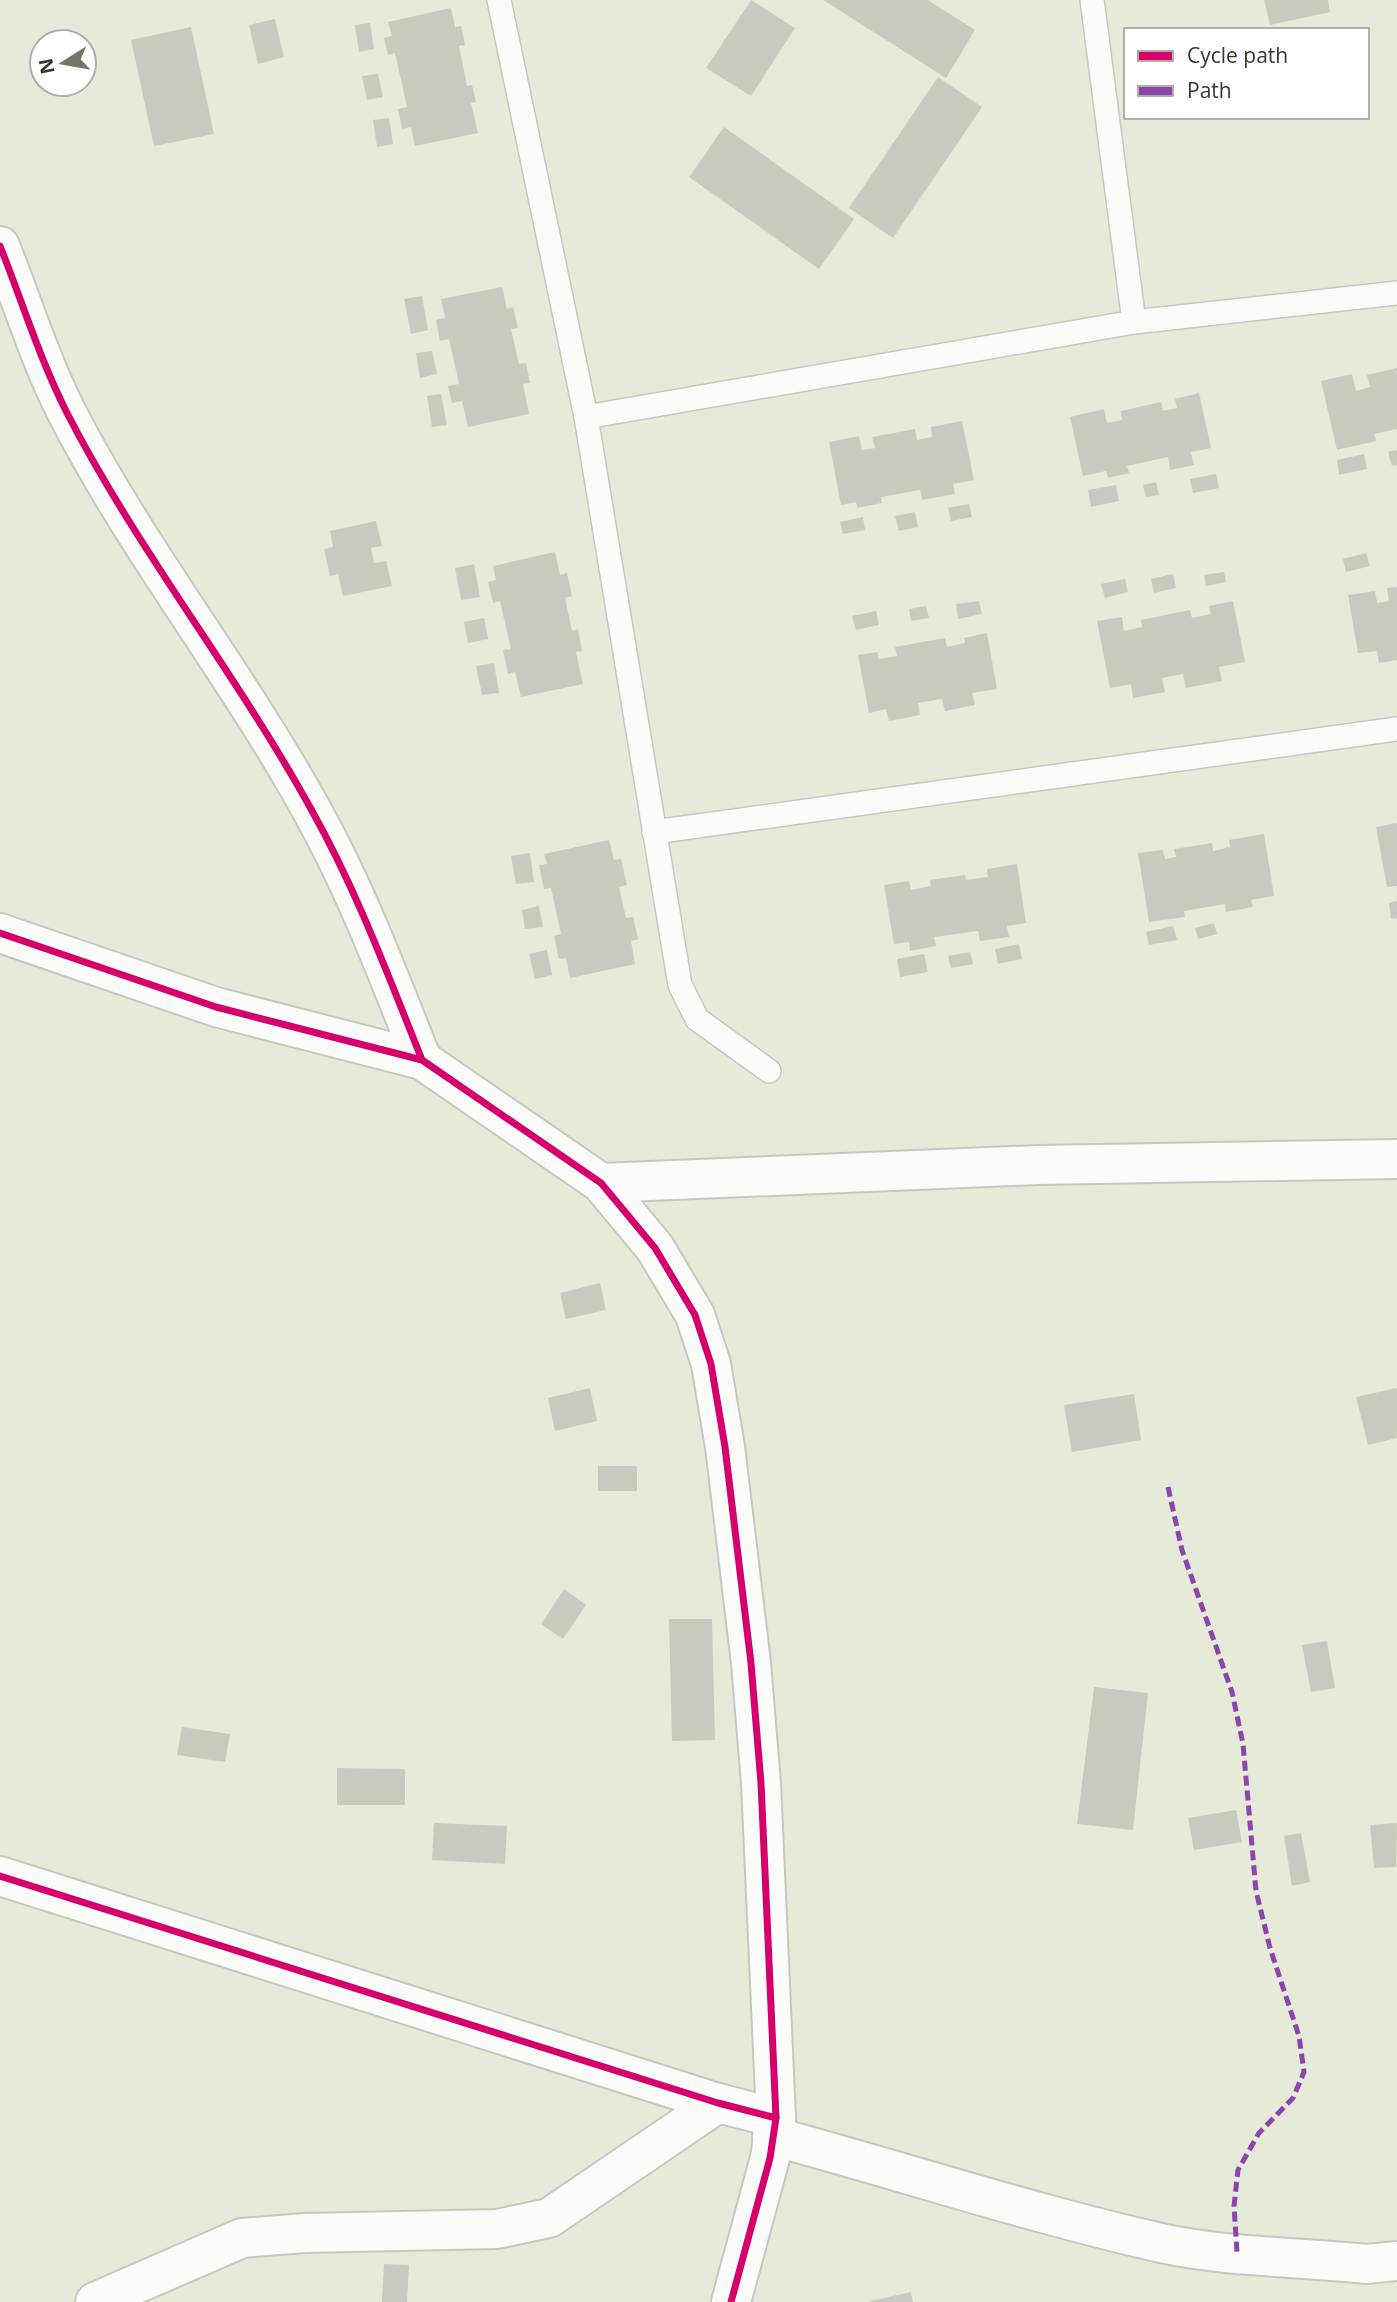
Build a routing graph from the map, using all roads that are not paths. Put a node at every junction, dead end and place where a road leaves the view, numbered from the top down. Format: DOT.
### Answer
graph roads {
  1 [pos="499,0"];
  2 [pos="1092,0"];
  3 [pos="0,246"];
  4 [pos="1397,293"];
  5 [pos="1134,323"];
  6 [pos="586,416"];
  7 [pos="1397,729"];
  8 [pos="654,832"];
  9 [pos="0,933"];
  10 [pos="422,1060"];
  11 [pos="769,1071"];
  12 [pos="1397,1159"];
  13 [pos="601,1183"];
  14 [pos="0,1876"];
  15 [pos="718,2103"];
  16 [pos="774,2127"];
  17 [pos="1397,2261"];
  18 [pos="95,2302"];
  19 [pos="731,2302"];
  1 -- 6 [label="lane"];
  2 -- 5 [label="lane"];
  3 -- 10 [label="street"];
  4 -- 5 [label="lane"];
  5 -- 6 [label="lane"];
  6 -- 8 [label="lane"];
  7 -- 8 [label="lane"];
  8 -- 11 [label="lane"];
  9 -- 10 [label="street"];
  10 -- 13 [label="street"];
  12 -- 13 [label="street"];
  13 -- 16 [label="street"];
  14 -- 15 [label="street"];
  15 -- 16 [label="street"];
  15 -- 18 [label="street"];
  16 -- 17 [label="street"];
  16 -- 19 [label="street"];
}
